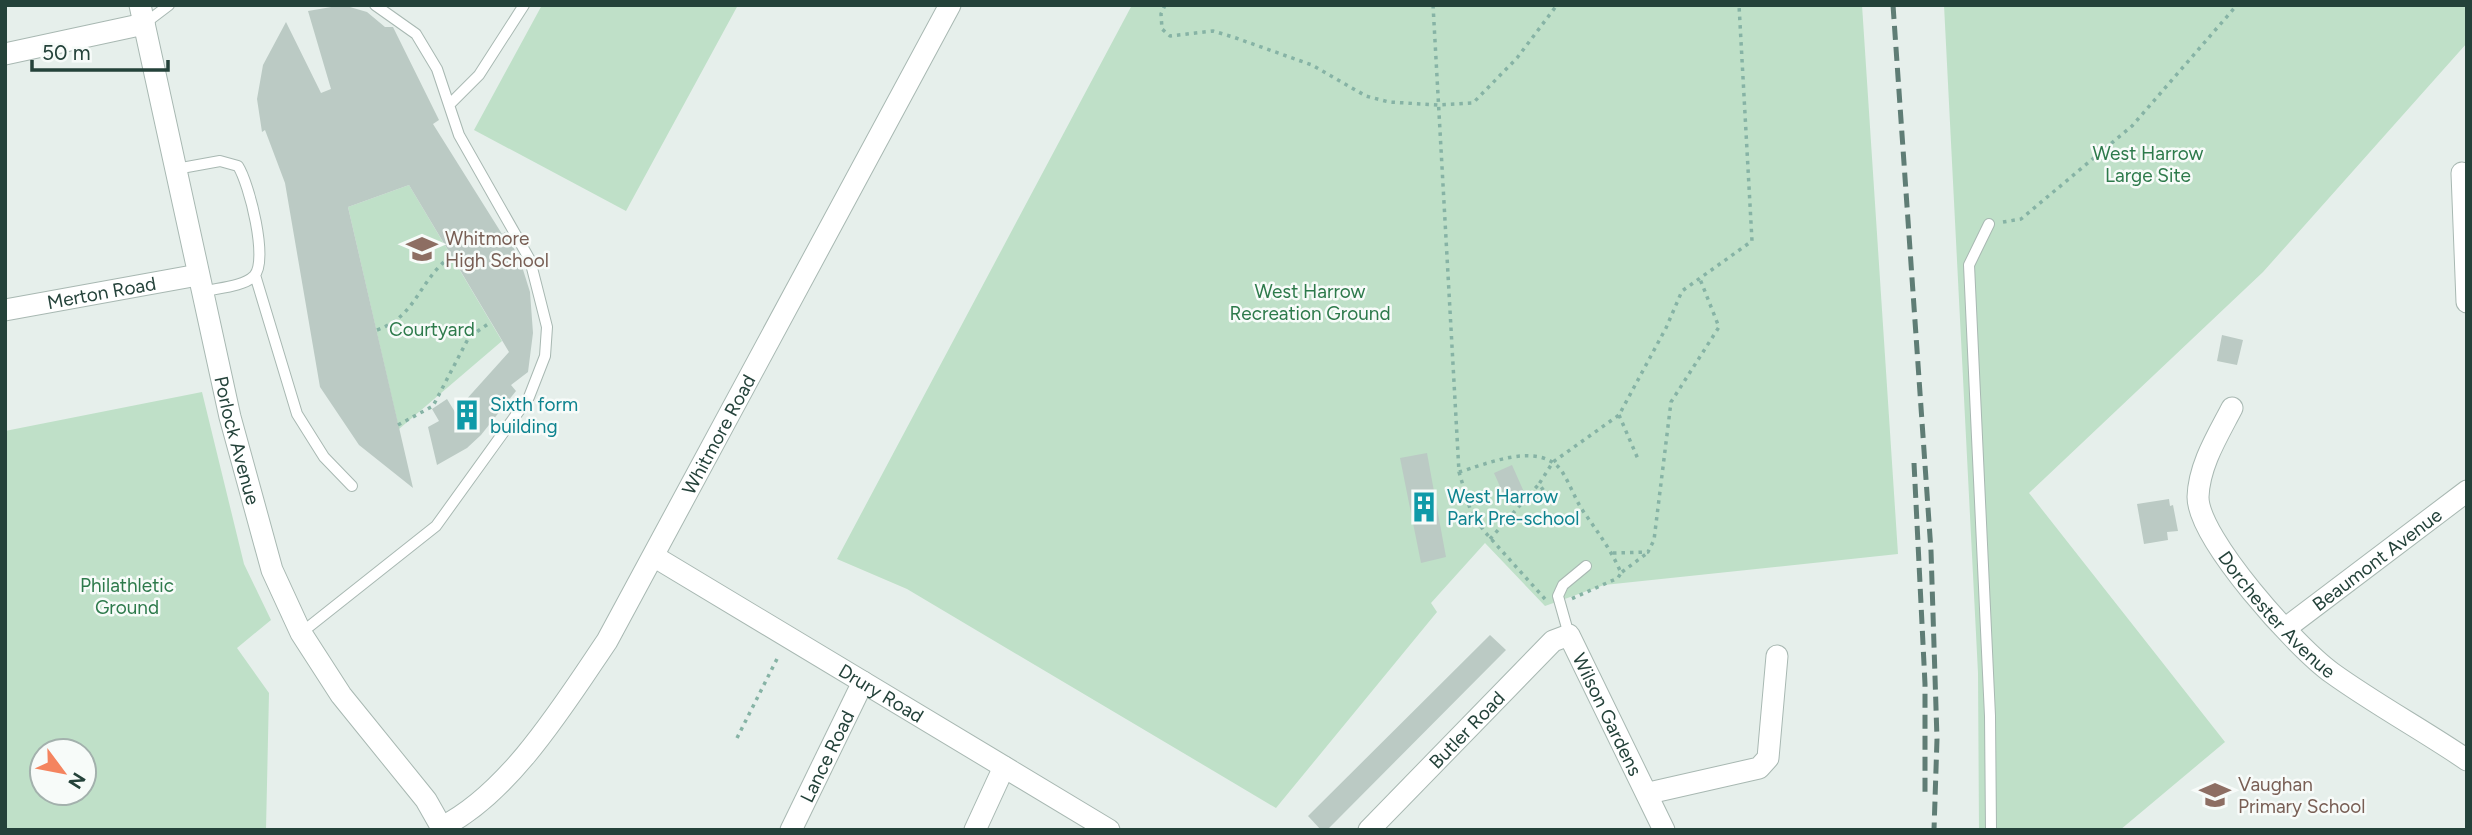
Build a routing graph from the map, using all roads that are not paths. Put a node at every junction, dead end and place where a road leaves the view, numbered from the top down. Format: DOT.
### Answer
graph roads {
  1 [pos="169,5"];
  2 [pos="375,5"];
  3 [pos="524,5"];
  4 [pos="950,5"];
  5 [pos="142,15"];
  6 [pos="5,54"];
  7 [pos="449,105"];
  8 [pos="176,169"];
  9 [pos="2462,173"];
  10 [pos="1989,224"];
  11 [pos="255,275"];
  12 [pos="200,284"];
  13 [pos="2467,303"];
  14 [pos="5,310"];
  15 [pos="2232,408"];
  16 [pos="352,486"];
  17 [pos="2467,491"];
  18 [pos="654,557"];
  19 [pos="1586,566"];
  20 [pos="2287,628"];
  21 [pos="301,633"];
  22 [pos="1569,635"];
  23 [pos="1777,656"];
  24 [pos="863,682"];
  25 [pos="2466,757"];
  26 [pos="1004,767"];
  27 [pos="1649,793"];
  28 [pos="442,828"];
  29 [pos="791,830"];
  30 [pos="975,830"];
  31 [pos="1109,830"];
  32 [pos="1369,830"];
  33 [pos="1664,830"];
  34 [pos="1991,830"];
  1 -- 5 [label="lane"];
  2 -- 7 [label="lane"];
  3 -- 7 [label="lane"];
  4 -- 18 [label="street, Whitmore Road"];
  5 -- 6 [label="street"];
  5 -- 8 [label="street, Porlock Avenue"];
  7 -- 21 [label="lane"];
  8 -- 11 [label="lane"];
  8 -- 12 [label="street, Porlock Avenue"];
  9 -- 13 [label="street"];
  10 -- 34 [label="lane"];
  11 -- 12 [label="lane"];
  11 -- 16 [label="lane"];
  12 -- 14 [label="street, Merton Road"];
  12 -- 21 [label="street, Porlock Avenue"];
  15 -- 20 [label="street, Dorchester Avenue"];
  17 -- 20 [label="street, Beaumont Avenue"];
  18 -- 24 [label="street, Drury Road"];
  18 -- 28 [label="street, Whitmore Road"];
  19 -- 22 [label="lane"];
  20 -- 25 [label="street, Dorchester Avenue"];
  21 -- 28 [label="street, Porlock Avenue"];
  22 -- 27 [label="street, Wilson Gardens"];
  22 -- 32 [label="street, Butler Road"];
  23 -- 27 [label="street, Wilson Gardens"];
  24 -- 26 [label="street, Drury Road"];
  24 -- 29 [label="street, Lance Road"];
  26 -- 30 [label="street"];
  26 -- 31 [label="street, Drury Road"];
  27 -- 33 [label="street, Wilson Gardens"];
}
